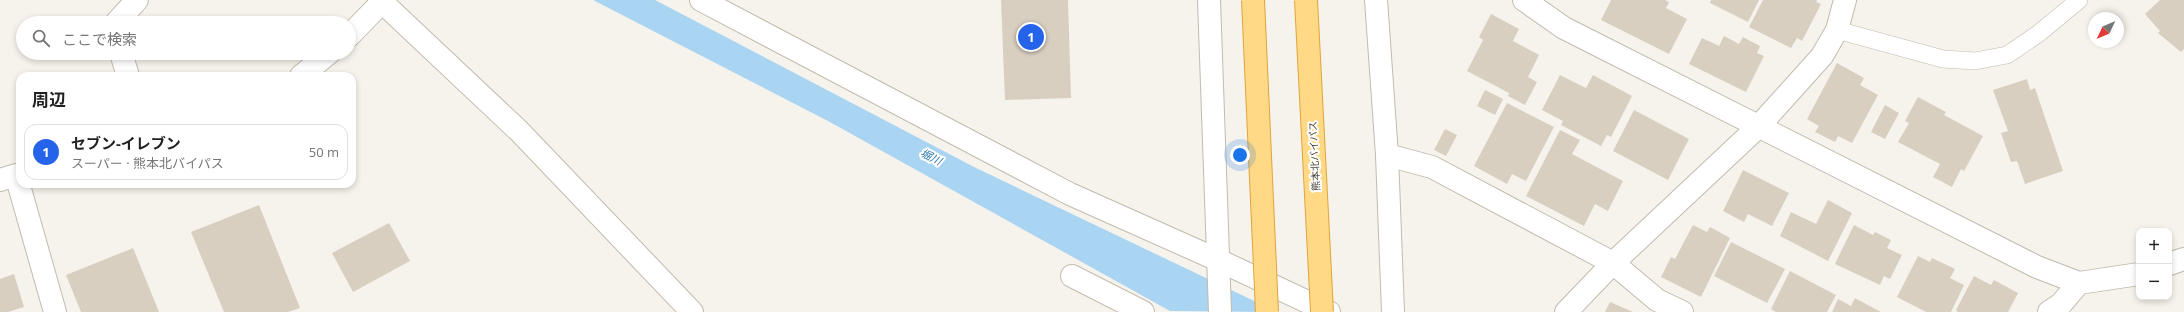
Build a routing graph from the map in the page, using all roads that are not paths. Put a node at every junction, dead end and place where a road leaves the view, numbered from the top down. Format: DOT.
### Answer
graph roads {
  1 [pos="138,0"];
  2 [pos="701,0"];
  3 [pos="1209,0"];
  4 [pos="1253,0"];
  5 [pos="1306,0"];
  6 [pos="1376,0"];
  7 [pos="1524,0"];
  8 [pos="1845,0"];
  9 [pos="2079,0"];
  10 [pos="123,16"];
  11 [pos="356,29"];
  12 [pos="1836,30"];
  13 [pos="123,60"];
  14 [pos="320,60"];
  15 [pos="127,72"];
  16 [pos="306,72"];
  17 [pos="1758,127"];
  18 [pos="1387,155"];
  19 [pos="12,176"];
  20 [pos="2184,259"];
  21 [pos="1613,263"];
  22 [pos="2172,263"];
  23 [pos="1219,268"];
  24 [pos="2136,274"];
  25 [pos="1072,276"];
  26 [pos="2079,283"];
  27 [pos="55,312"];
  28 [pos="692,312"];
  29 [pos="1143,312"];
  30 [pos="1220,312"];
  31 [pos="1267,312"];
  32 [pos="1322,312"];
  33 [pos="1329,312"];
  34 [pos="1393,312"];
  35 [pos="1566,312"];
  36 [pos="1682,312"];
  37 [pos="2049,312"];
  1 -- 10 [label="street"];
  2 -- 23 [label="street"];
  3 -- 23 [label="street"];
  4 -- 31 [label="highway, bridge"];
  5 -- 32 [label="highway, 熊本北バイパス, bridge"];
  6 -- 18 [label="street"];
  7 -- 17 [label="street"];
  8 -- 12 [label="street"];
  9 -- 12 [label="lane"];
  11 -- 28 [label="street"];
  12 -- 17 [label="street"];
  13 -- 15 [label="street"];
  14 -- 16 [label="street"];
  17 -- 21 [label="street"];
  17 -- 26 [label="street"];
  18 -- 21 [label="street"];
  18 -- 34 [label="street"];
  19 -- 27 [label="street"];
  20 -- 22 [label="street"];
  21 -- 35 [label="street"];
  21 -- 36 [label="street"];
  23 -- 30 [label="street"];
  23 -- 33 [label="street"];
  24 -- 26 [label="street"];
  25 -- 29 [label="street"];
  26 -- 37 [label="street"];
}
